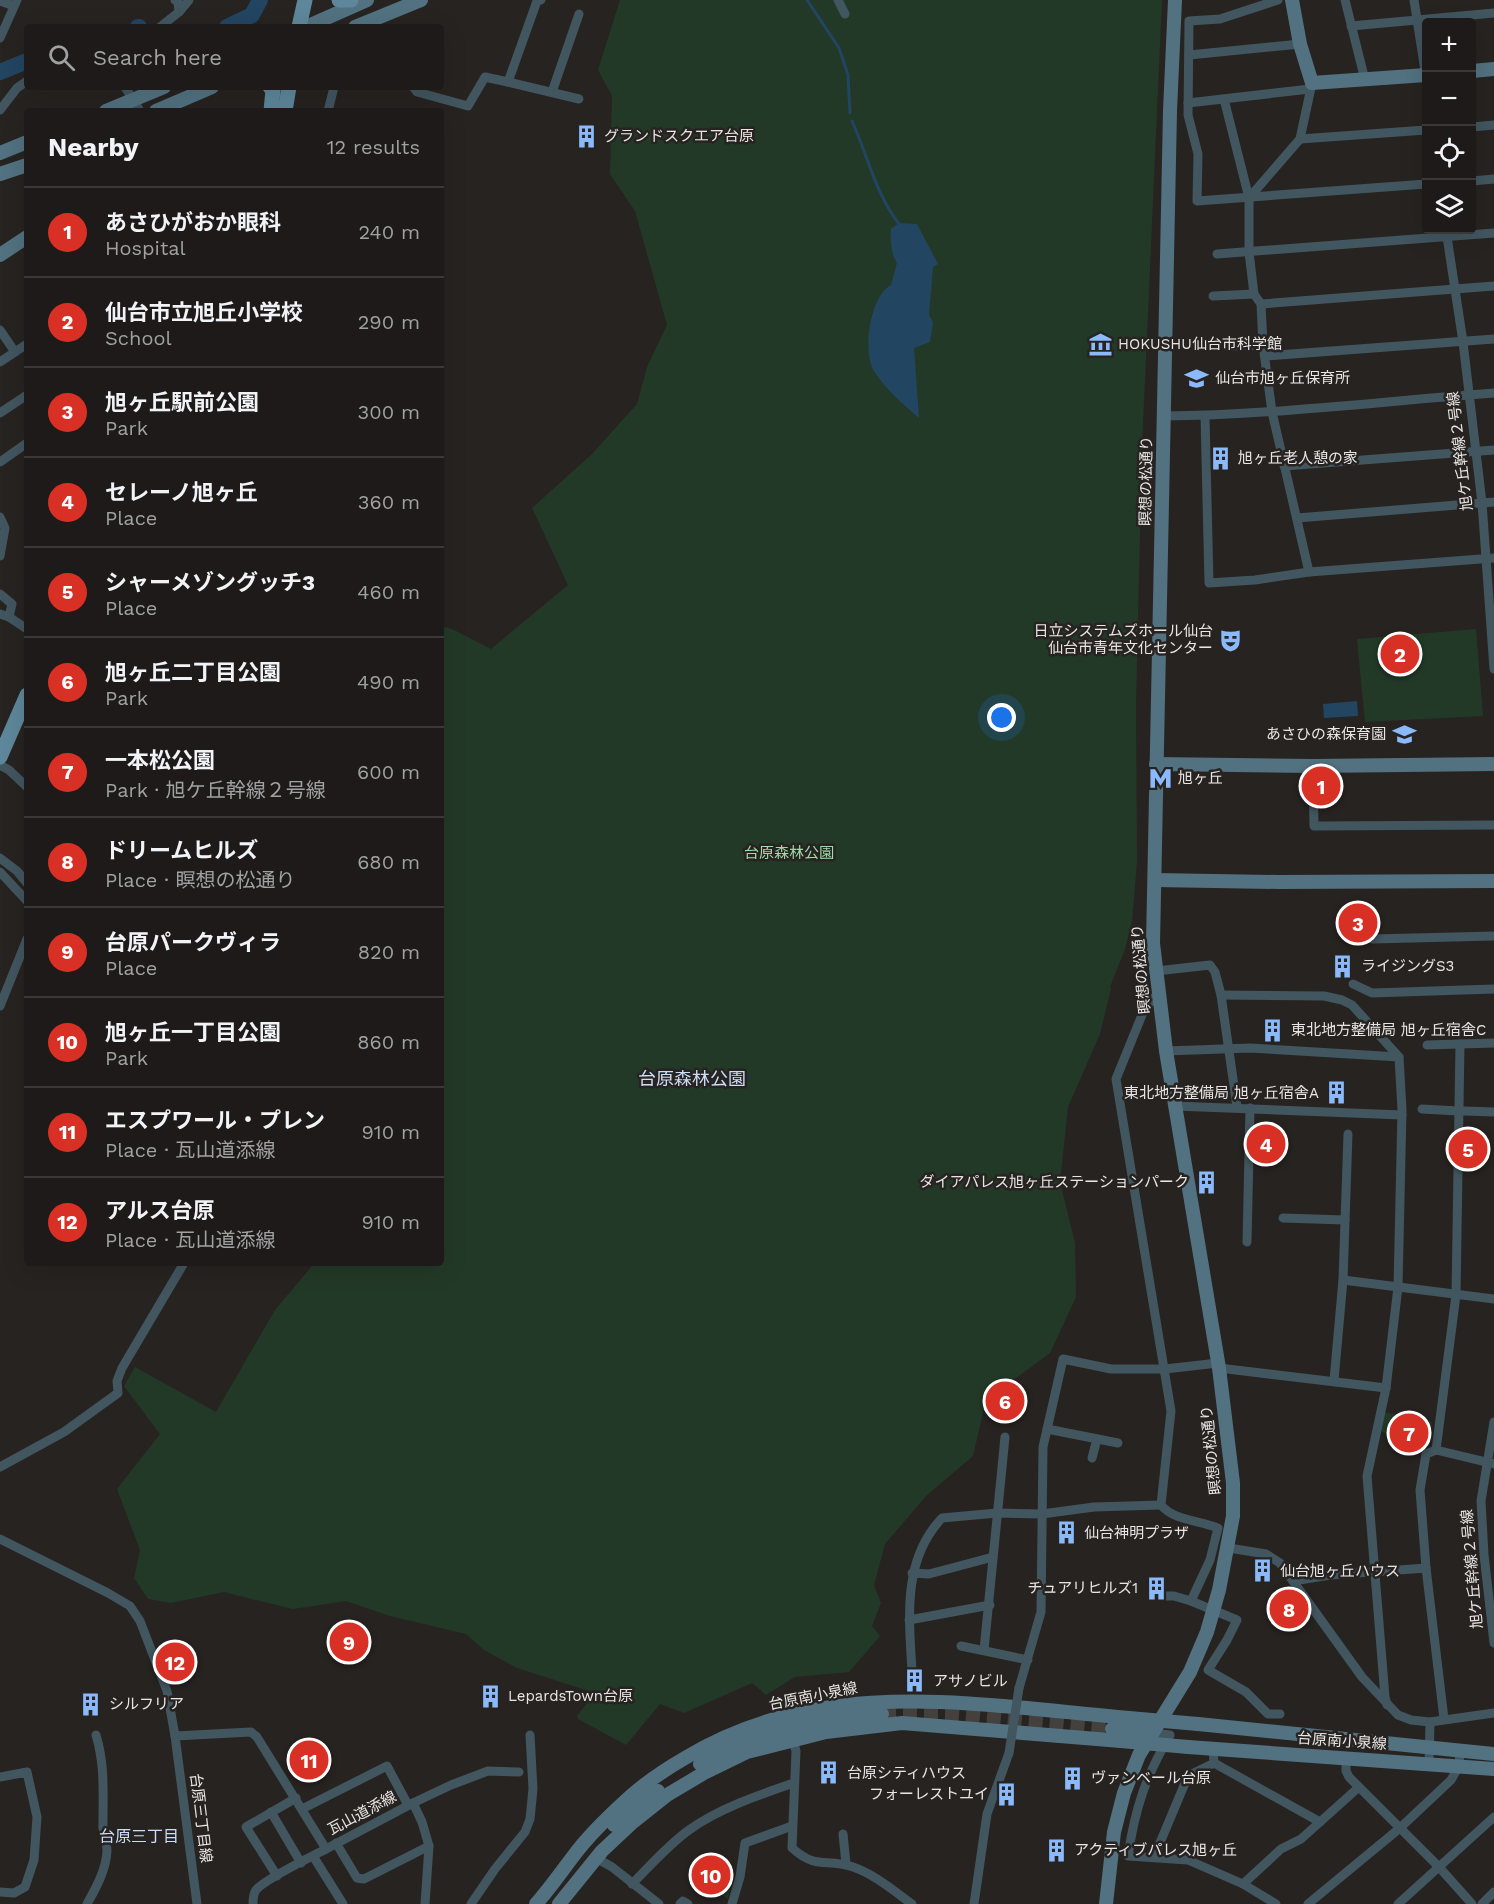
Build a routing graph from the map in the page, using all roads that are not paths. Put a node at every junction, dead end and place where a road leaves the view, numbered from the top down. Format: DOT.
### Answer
graph roads {
  1 [pos="175,0"];
  2 [pos="189,0"];
  3 [pos="304,0"];
  4 [pos="339,0"];
  5 [pos="351,0"];
  6 [pos="367,0"];
  7 [pos="421,0"];
  8 [pos="541,0"];
  9 [pos="838,0"];
  10 [pos="1175,0"];
  11 [pos="1278,0"];
  12 [pos="1292,0"];
  13 [pos="1345,0"];
  14 [pos="1414,0"];
  15 [pos="0,1"];
  16 [pos="15,3"];
  17 [pos="1494,13"];
  18 [pos="579,14"];
  19 [pos="845,14"];
  20 [pos="176,15"];
  21 [pos="1417,20"];
  22 [pos="164,24"];
  23 [pos="300,24"];
  24 [pos="313,24"];
  25 [pos="362,24"];
  26 [pos="1351,26"];
  27 [pos="0,39"];
  28 [pos="1300,44"];
  29 [pos="1189,55"];
  30 [pos="1494,69"];
  31 [pos="1476,71"];
  32 [pos="1425,72"];
  33 [pos="1422,76"];
  34 [pos="1365,80"];
  35 [pos="508,82"];
  36 [pos="24,83"];
  37 [pos="1311,86"];
  38 [pos="127,90"];
  39 [pos="160,90"];
  40 [pos="205,90"];
  41 [pos="273,90"];
  42 [pos="288,90"];
  43 [pos="333,90"];
  44 [pos="415,90"];
  45 [pos="552,92"];
  46 [pos="579,99"];
  47 [pos="1224,99"];
  48 [pos="1188,103"];
  49 [pos="136,106"];
  50 [pos="163,108"];
  51 [pos="271,108"];
  52 [pos="286,108"];
  53 [pos="329,108"];
  54 [pos="0,110"];
  55 [pos="1494,125"];
  56 [pos="1476,127"];
  57 [pos="1422,130"];
  58 [pos="1300,139"];
  59 [pos="24,143"];
  60 [pos="0,153"];
  61 [pos="24,166"];
  62 [pos="0,174"];
  63 [pos="1494,179"];
  64 [pos="1476,181"];
  65 [pos="1422,184"];
  66 [pos="1249,198"];
  67 [pos="1476,232"];
  68 [pos="1494,232"];
  69 [pos="1436,234"];
  70 [pos="1446,234"];
  71 [pos="24,239"];
  72 [pos="1249,252"];
  73 [pos="1217,254"];
  74 [pos="0,255"];
  75 [pos="1494,286"];
  76 [pos="1455,290"];
  77 [pos="1254,294"];
  78 [pos="1214,296"];
  79 [pos="1261,304"];
  80 [pos="0,330"];
  81 [pos="1494,339"];
  82 [pos="1463,342"];
  83 [pos="1263,345"];
  84 [pos="24,346"];
  85 [pos="1228,346"];
  86 [pos="15,352"];
  87 [pos="1265,356"];
  88 [pos="0,363"];
  89 [pos="1494,393"];
  90 [pos="1469,395"];
  91 [pos="24,398"];
  92 [pos="1272,412"];
  93 [pos="0,413"];
  94 [pos="1164,416"];
  95 [pos="1205,416"];
  96 [pos="24,445"];
  97 [pos="1494,450"];
  98 [pos="1476,452"];
  99 [pos="0,462"];
  100 [pos="1284,466"];
  101 [pos="1494,502"];
  102 [pos="1482,503"];
  103 [pos="0,517"];
  104 [pos="1297,518"];
  105 [pos="0,556"];
  106 [pos="1490,558"];
  107 [pos="1309,572"];
  108 [pos="0,594"];
  109 [pos="1492,609"];
  110 [pos="4,616"];
  111 [pos="24,627"];
  112 [pos="1494,664"];
  113 [pos="1494,669"];
  114 [pos="24,702"];
  115 [pos="0,757"];
  116 [pos="1156,764"];
  117 [pos="1494,764"];
  118 [pos="0,765"];
  119 [pos="1313,766"];
  120 [pos="24,784"];
  121 [pos="1494,825"];
  122 [pos="0,858"];
  123 [pos="0,872"];
  124 [pos="24,879"];
  125 [pos="1155,880"];
  126 [pos="1494,881"];
  127 [pos="24,898"];
  128 [pos="1494,936"];
  129 [pos="1372,939"];
  130 [pos="24,946"];
  131 [pos="1155,971"];
  132 [pos="1353,984"];
  133 [pos="1494,989"];
  134 [pos="1158,993"];
  135 [pos="1221,995"];
  136 [pos="0,1006"];
  137 [pos="1494,1043"];
  138 [pos="1460,1044"];
  139 [pos="1427,1045"];
  140 [pos="1228,1049"];
  141 [pos="1166,1051"];
  142 [pos="1399,1057"];
  143 [pos="1175,1106"];
  144 [pos="1238,1107"];
  145 [pos="1250,1108"];
  146 [pos="1422,1109"];
  147 [pos="1461,1111"];
  148 [pos="1494,1112"];
  149 [pos="1402,1115"];
  150 [pos="1348,1134"];
  151 [pos="1282,1218"];
  152 [pos="1345,1220"];
  153 [pos="1247,1242"];
  154 [pos="182,1266"];
  155 [pos="1343,1280"];
  156 [pos="1398,1287"];
  157 [pos="1456,1295"];
  158 [pos="1494,1299"];
  159 [pos="1218,1366"];
  160 [pos="1165,1369"];
  161 [pos="1334,1380"];
  162 [pos="1386,1388"];
  163 [pos="1494,1422"];
  164 [pos="1047,1429"];
  165 [pos="1005,1437"];
  166 [pos="1097,1439"];
  167 [pos="1118,1443"];
  168 [pos="1436,1450"];
  169 [pos="1092,1458"];
  170 [pos="1491,1463"];
  171 [pos="0,1467"];
  172 [pos="1161,1506"];
  173 [pos="997,1513"];
  174 [pos="1042,1514"];
  175 [pos="0,1539"];
  176 [pos="1229,1548"];
  177 [pos="1494,1554"];
  178 [pos="1484,1555"];
  179 [pos="993,1557"];
  180 [pos="1426,1568"];
  181 [pos="912,1573"];
  182 [pos="1376,1573"];
  183 [pos="1293,1581"];
  184 [pos="1158,1596"];
  185 [pos="1191,1601"];
  186 [pos="990,1605"];
  187 [pos="1215,1609"];
  188 [pos="909,1620"];
  189 [pos="1494,1643"];
  190 [pos="961,1646"];
  191 [pos="984,1650"];
  192 [pos="1028,1660"];
  193 [pos="912,1671"];
  194 [pos="903,1701"];
  195 [pos="1387,1705"];
  196 [pos="1494,1713"];
  197 [pos="882,1714"];
  198 [pos="1086,1714"];
  199 [pos="1280,1714"];
  200 [pos="1444,1719"];
  201 [pos="1430,1722"];
  202 [pos="902,1723"];
  203 [pos="1112,1729"];
  204 [pos="1152,1733"];
  205 [pos="96,1735"];
  206 [pos="530,1735"];
  207 [pos="175,1736"];
  208 [pos="1084,1738"];
  209 [pos="793,1740"];
  210 [pos="1429,1748"];
  211 [pos="1460,1751"];
  212 [pos="1494,1754"];
  213 [pos="1214,1756"];
  214 [pos="1347,1758"];
  215 [pos="1429,1764"];
  216 [pos="1459,1766"];
  217 [pos="1494,1769"];
  218 [pos="519,1772"];
  219 [pos="0,1777"];
  220 [pos="794,1783"];
  221 [pos="1359,1787"];
  222 [pos="656,1792"];
  223 [pos="296,1798"];
  224 [pos="411,1804"];
  225 [pos="302,1809"];
  226 [pos="271,1812"];
  227 [pos="1494,1817"];
  228 [pos="1320,1822"];
  229 [pos="792,1826"];
  230 [pos="1400,1828"];
  231 [pos="843,1834"];
  232 [pos="336,1843"];
  233 [pos="429,1846"];
  234 [pos="326,1849"];
  235 [pos="599,1854"];
  236 [pos="313,1856"];
  237 [pos="1154,1857"];
  238 [pos="301,1863"];
  239 [pos="846,1864"];
  240 [pos="1439,1867"];
  241 [pos="277,1876"];
  242 [pos="560,1876"];
  243 [pos="632,1884"];
  244 [pos="1243,1884"];
  245 [pos="0,1892"];
  246 [pos="1494,1892"];
  247 [pos="87,1904"];
  248 [pos="197,1904"];
  249 [pos="253,1904"];
  250 [pos="343,1904"];
  251 [pos="424,1904"];
  252 [pos="471,1904"];
  253 [pos="536,1904"];
  254 [pos="559,1904"];
  255 [pos="659,1904"];
  256 [pos="681,1904"];
  257 [pos="688,1904"];
  258 [pos="732,1904"];
  259 [pos="912,1904"];
  260 [pos="974,1904"];
  261 [pos="1106,1904"];
  262 [pos="1276,1904"];
  263 [pos="1308,1904"];
  264 [pos="1398,1904"];
  265 [pos="1472,1904"];
  266 [pos="1482,1904"];
  1 -- 20 [label="street"];
  2 -- 20 [label="street"];
  3 -- 23 [label="main road"];
  4 -- 5 [label="main road"];
  6 -- 24 [label="street"];
  7 -- 25 [label="street"];
  8 -- 35 [label="street"];
  9 -- 19 [label="street"];
  10 -- 94 [label="street, 瞑想の松通り"];
  11 -- 29 [label="street"];
  12 -- 28 [label="street"];
  13 -- 26 [label="street"];
  14 -- 21 [label="street"];
  15 -- 16 [label="street"];
  16 -- 27 [label="street"];
  17 -- 21 [label="street"];
  18 -- 45 [label="street"];
  20 -- 22 [label="street"];
  21 -- 26 [label="street"];
  21 -- 32 [label="street"];
  26 -- 34 [label="street"];
  28 -- 29 [label="street"];
  28 -- 37 [label="street"];
  29 -- 48 [label="street"];
  30 -- 31 [label="street"];
  33 -- 34 [label="street"];
  34 -- 37 [label="street"];
  35 -- 44 [label="street"];
  35 -- 45 [label="street"];
  36 -- 54 [label="street"];
  37 -- 47 [label="street"];
  37 -- 58 [label="street"];
  38 -- 49 [label="street"];
  39 -- 49 [label="street"];
  40 -- 50 [label="street"];
  41 -- 51 [label="main road"];
  42 -- 52 [label="main road"];
  43 -- 53 [label="street"];
  45 -- 46 [label="street"];
  47 -- 48 [label="street"];
  47 -- 66 [label="street"];
  48 -- 66 [label="street"];
  55 -- 56 [label="street"];
  57 -- 58 [label="street"];
  58 -- 66 [label="street"];
  59 -- 60 [label="street"];
  61 -- 62 [label="street"];
  63 -- 64 [label="street"];
  65 -- 66 [label="street"];
  66 -- 72 [label="street"];
  67 -- 68 [label="street"];
  69 -- 72 [label="street"];
  70 -- 76 [label="street, 旭ケ丘幹線２号線"];
  71 -- 74 [label="street"];
  72 -- 73 [label="street"];
  72 -- 77 [label="street"];
  75 -- 76 [label="street"];
  76 -- 79 [label="street"];
  76 -- 82 [label="street, 旭ケ丘幹線２号線"];
  77 -- 78 [label="street"];
  77 -- 79 [label="street"];
  79 -- 83 [label="street"];
  80 -- 86 [label="street"];
  81 -- 82 [label="street"];
  82 -- 87 [label="street"];
  82 -- 90 [label="street, 旭ケ丘幹線２号線"];
  83 -- 85 [label="street"];
  83 -- 87 [label="street"];
  84 -- 86 [label="street"];
  86 -- 88 [label="street"];
  87 -- 92 [label="street"];
  89 -- 90 [label="street"];
  90 -- 92 [label="street"];
  90 -- 98 [label="street, 旭ケ丘幹線２号線"];
  91 -- 93 [label="street"];
  92 -- 95 [label="street"];
  92 -- 100 [label="street"];
  94 -- 95 [label="street"];
  94 -- 116 [label="street, 瞑想の松通り"];
  95 -- 107 [label="street"];
  96 -- 99 [label="street"];
  97 -- 98 [label="street"];
  98 -- 100 [label="street"];
  98 -- 102 [label="street, 旭ケ丘幹線２号線"];
  100 -- 104 [label="street"];
  101 -- 102 [label="street"];
  102 -- 104 [label="street"];
  102 -- 106 [label="street, 旭ケ丘幹線２号線"];
  103 -- 105 [label="street"];
  104 -- 107 [label="street"];
  106 -- 107 [label="street"];
  106 -- 109 [label="street, 旭ケ丘幹線２号線"];
  108 -- 110 [label="street"];
  109 -- 112 [label="street, 旭ケ丘幹線２号線"];
  110 -- 111 [label="street"];
  112 -- 113 [label="street, 旭ケ丘幹線２号線"];
  114 -- 115 [label="main road"];
  116 -- 119 [label="street"];
  116 -- 125 [label="street, 瞑想の松通り"];
  117 -- 119 [label="street"];
  118 -- 120 [label="street"];
  119 -- 121 [label="street"];
  122 -- 124 [label="street"];
  123 -- 127 [label="street"];
  125 -- 126 [label="street"];
  125 -- 131 [label="street, 瞑想の松通り"];
  128 -- 129 [label="street"];
  130 -- 136 [label="street"];
  131 -- 134 [label="street, 瞑想の松通り"];
  131 -- 135 [label="street"];
  132 -- 133 [label="street"];
  134 -- 141 [label="street, 瞑想の松通り"];
  134 -- 160 [label="street"];
  135 -- 140 [label="street"];
  135 -- 142 [label="street"];
  137 -- 138 [label="street"];
  138 -- 139 [label="street"];
  138 -- 147 [label="street"];
  140 -- 141 [label="street"];
  140 -- 142 [label="street"];
  140 -- 144 [label="street"];
  141 -- 143 [label="street, 瞑想の松通り"];
  142 -- 149 [label="street"];
  143 -- 144 [label="street"];
  143 -- 159 [label="street, 瞑想の松通り"];
  144 -- 145 [label="street"];
  145 -- 149 [label="street"];
  145 -- 153 [label="street"];
  146 -- 147 [label="street"];
  147 -- 148 [label="street"];
  147 -- 157 [label="street"];
  149 -- 156 [label="street"];
  150 -- 152 [label="street"];
  151 -- 152 [label="street"];
  152 -- 155 [label="street"];
  154 -- 171 [label="street"];
  155 -- 156 [label="street"];
  155 -- 161 [label="street"];
  156 -- 157 [label="street"];
  156 -- 162 [label="street"];
  157 -- 158 [label="street"];
  157 -- 168 [label="street"];
  159 -- 160 [label="street"];
  159 -- 161 [label="street"];
  159 -- 176 [label="street, 瞑想の松通り"];
  160 -- 164 [label="street"];
  160 -- 172 [label="street"];
  161 -- 162 [label="street"];
  162 -- 182 [label="street"];
  163 -- 170 [label="street, 旭ケ丘幹線２号線"];
  164 -- 166 [label="street"];
  164 -- 174 [label="street"];
  165 -- 173 [label="street"];
  166 -- 167 [label="street"];
  166 -- 169 [label="street"];
  168 -- 170 [label="street"];
  168 -- 180 [label="street"];
  170 -- 178 [label="street, 旭ケ丘幹線２号線"];
  172 -- 174 [label="street"];
  172 -- 185 [label="street"];
  173 -- 174 [label="street"];
  173 -- 179 [label="street"];
  173 -- 181 [label="street"];
  174 -- 192 [label="street"];
  175 -- 207 [label="street"];
  176 -- 183 [label="street"];
  176 -- 187 [label="street, 瞑想の松通り"];
  177 -- 178 [label="street"];
  178 -- 189 [label="street, 旭ケ丘幹線２号線"];
  179 -- 181 [label="street"];
  179 -- 186 [label="street"];
  180 -- 182 [label="street"];
  180 -- 200 [label="street"];
  181 -- 188 [label="street"];
  182 -- 183 [label="street"];
  182 -- 195 [label="street"];
  183 -- 195 [label="street"];
  184 -- 185 [label="street"];
  185 -- 187 [label="street"];
  186 -- 188 [label="street"];
  186 -- 191 [label="street"];
  187 -- 199 [label="street"];
  187 -- 204 [label="street, 瞑想の松通り"];
  188 -- 193 [label="street"];
  190 -- 191 [label="street"];
  191 -- 192 [label="street"];
  192 -- 260 [label="street, bridge"];
  194 -- 198 [label="street, 台原南小泉線"];
  194 -- 202 [label="street"];
  194 -- 242 [label="street, 台原南小泉線"];
  195 -- 201 [label="street"];
  196 -- 200 [label="street"];
  197 -- 222 [label="street"];
  198 -- 208 [label="street"];
  198 -- 210 [label="street, 台原南小泉線, bridge"];
  200 -- 201 [label="street"];
  201 -- 210 [label="street"];
  202 -- 208 [label="street, 台原南小泉線"];
  202 -- 209 [label="street, 台原南小泉線"];
  203 -- 204 [label="street"];
  204 -- 237 [label="street"];
  204 -- 261 [label="street, 瞑想の松通り"];
  205 -- 247 [label="street"];
  206 -- 252 [label="street"];
  207 -- 223 [label="street, 瓦山道添線"];
  207 -- 248 [label="street, 台原三丁目線"];
  208 -- 213 [label="street, 台原南小泉線, bridge"];
  209 -- 220 [label="street"];
  209 -- 235 [label="street, 台原南小泉線"];
  210 -- 211 [label="street, 台原南小泉線"];
  210 -- 215 [label="street"];
  211 -- 212 [label="street, 台原南小泉線"];
  211 -- 216 [label="street"];
  213 -- 214 [label="street, 台原南小泉線"];
  213 -- 228 [label="street"];
  213 -- 237 [label="street"];
  214 -- 215 [label="street, 台原南小泉線"];
  214 -- 221 [label="street"];
  215 -- 216 [label="street, 台原南小泉線"];
  216 -- 217 [label="street, 台原南小泉線"];
  216 -- 230 [label="street"];
  218 -- 224 [label="street"];
  219 -- 245 [label="street"];
  220 -- 229 [label="street"];
  220 -- 243 [label="street"];
  221 -- 228 [label="street"];
  221 -- 230 [label="street"];
  222 -- 235 [label="street"];
  222 -- 242 [label="street"];
  223 -- 225 [label="street, 瓦山道添線"];
  223 -- 226 [label="street"];
  224 -- 225 [label="street"];
  224 -- 232 [label="street, 瓦山道添線"];
  224 -- 233 [label="street, 瓦山道添線"];
  225 -- 234 [label="street, 瓦山道添線"];
  226 -- 238 [label="street"];
  226 -- 241 [label="street"];
  227 -- 240 [label="street"];
  228 -- 244 [label="street"];
  229 -- 239 [label="street"];
  229 -- 258 [label="street"];
  230 -- 240 [label="street"];
  230 -- 263 [label="street"];
  231 -- 239 [label="street"];
  232 -- 233 [label="street"];
  232 -- 234 [label="street, 瓦山道添線"];
  233 -- 251 [label="street, 瓦山道添線"];
  234 -- 236 [label="street"];
  235 -- 243 [label="street"];
  235 -- 254 [label="street"];
  236 -- 238 [label="street"];
  236 -- 250 [label="street"];
  237 -- 244 [label="street"];
  238 -- 241 [label="street"];
  239 -- 259 [label="street"];
  240 -- 264 [label="street"];
  240 -- 265 [label="street"];
  241 -- 249 [label="street"];
  242 -- 253 [label="street, 台原南小泉線"];
  243 -- 255 [label="street"];
  244 -- 262 [label="street"];
  246 -- 266 [label="street"];
  256 -- 257 [label="street"];
}
